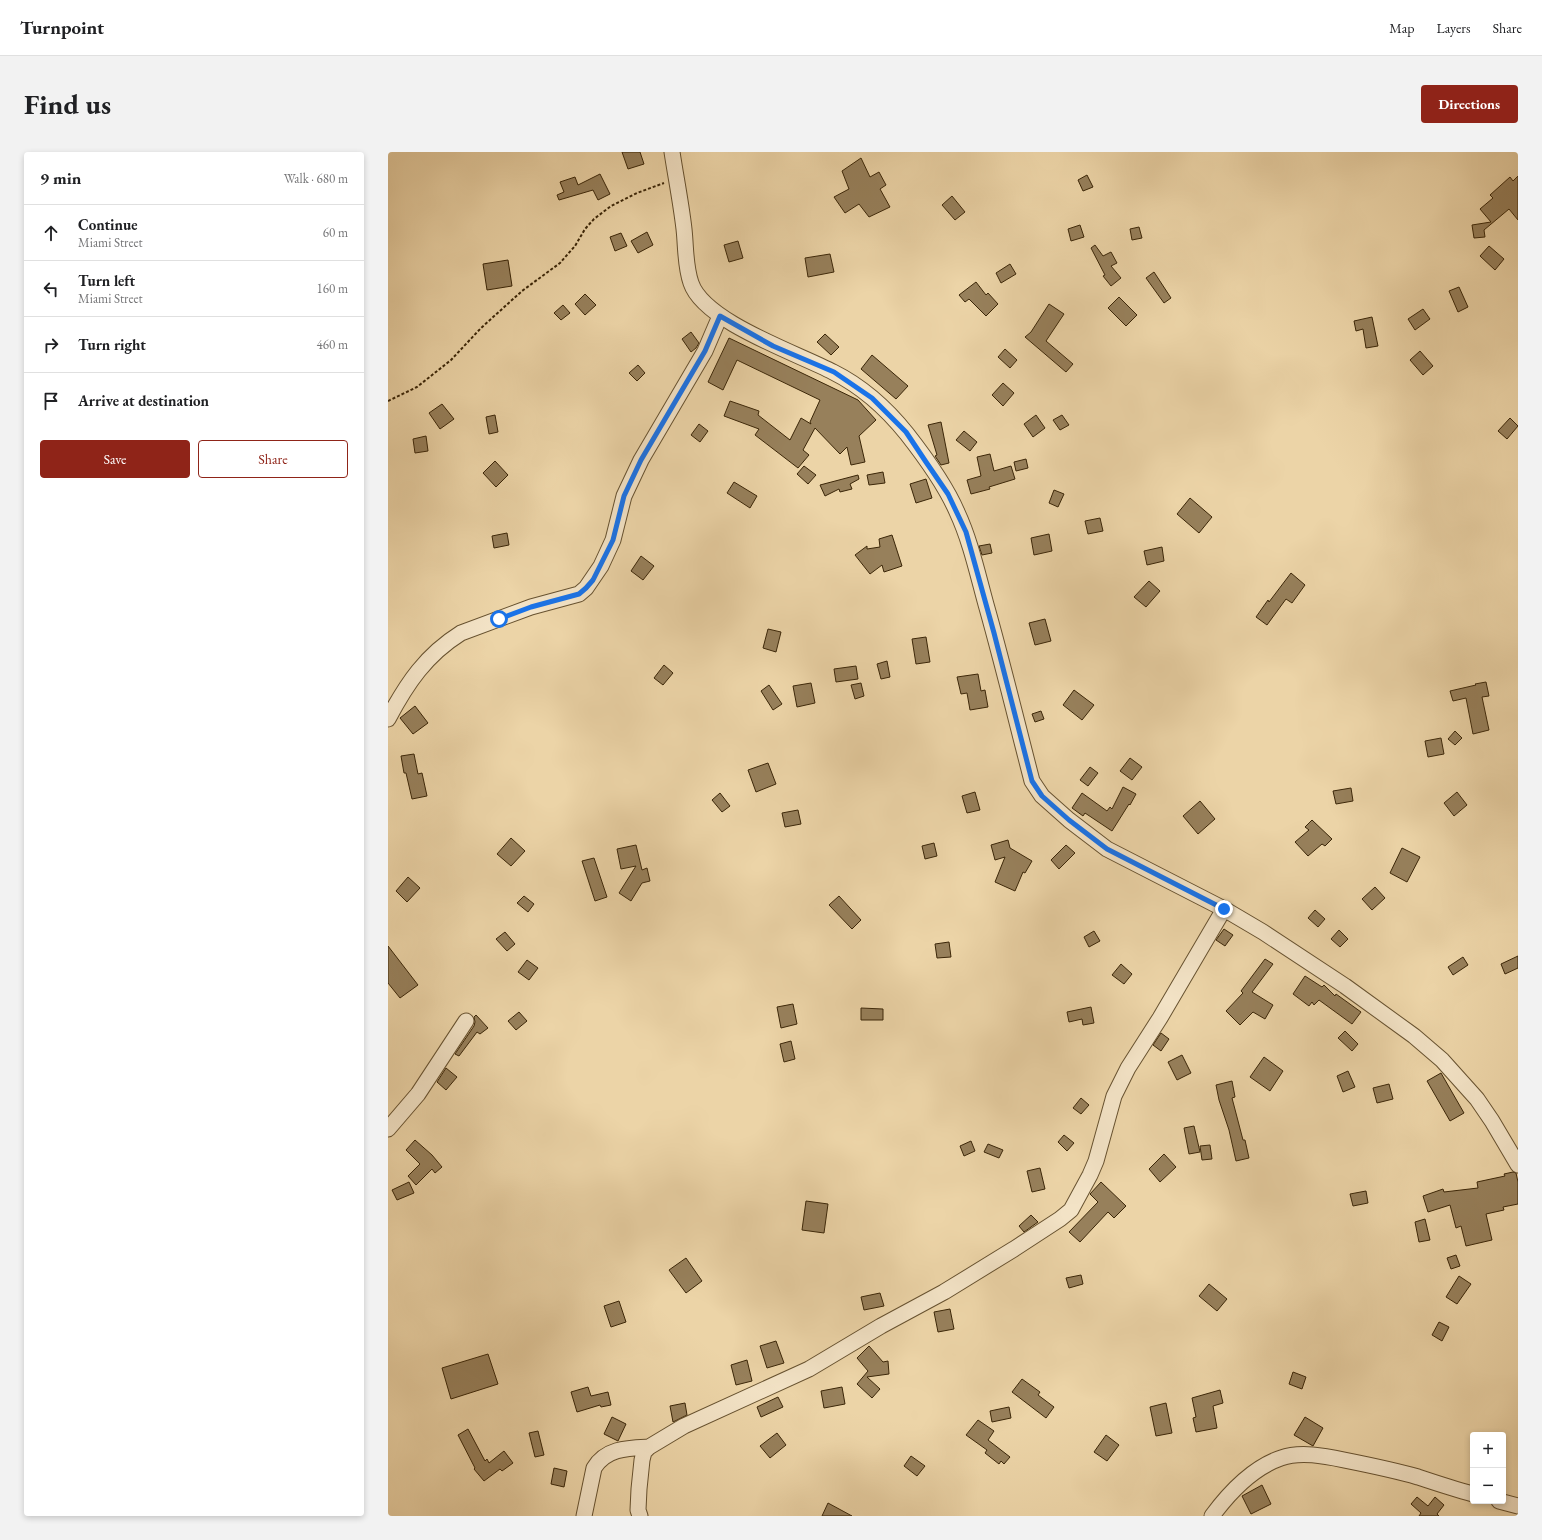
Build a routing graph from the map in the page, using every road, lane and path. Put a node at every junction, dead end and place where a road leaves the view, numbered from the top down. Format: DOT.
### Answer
graph roads {
  1 [pos="672,152"];
  2 [pos="676,178"];
  3 [pos="720,316"];
  4 [pos="388,401"];
  5 [pos="388,719"];
  6 [pos="1224,909"];
  7 [pos="466,1021"];
  8 [pos="388,1129"];
  9 [pos="1518,1165"];
  10 [pos="649,1447"];
  11 [pos="1470,1493"];
  12 [pos="1506,1503"];
  13 [pos="1518,1506"];
  14 [pos="584,1516"];
  15 [pos="640,1516"];
  16 [pos="1212,1516"];
  1 -- 2 [label="street"];
  2 -- 3 [label="street"];
  2 -- 4 [label="path"];
  3 -- 5 [label="street"];
  3 -- 6 [label="street"];
  6 -- 9 [label="street"];
  6 -- 10 [label="street"];
  7 -- 8 [label="street"];
  10 -- 14 [label="street"];
  10 -- 15 [label="street"];
  11 -- 16 [label="street"];
  12 -- 13 [label="street"];
}
